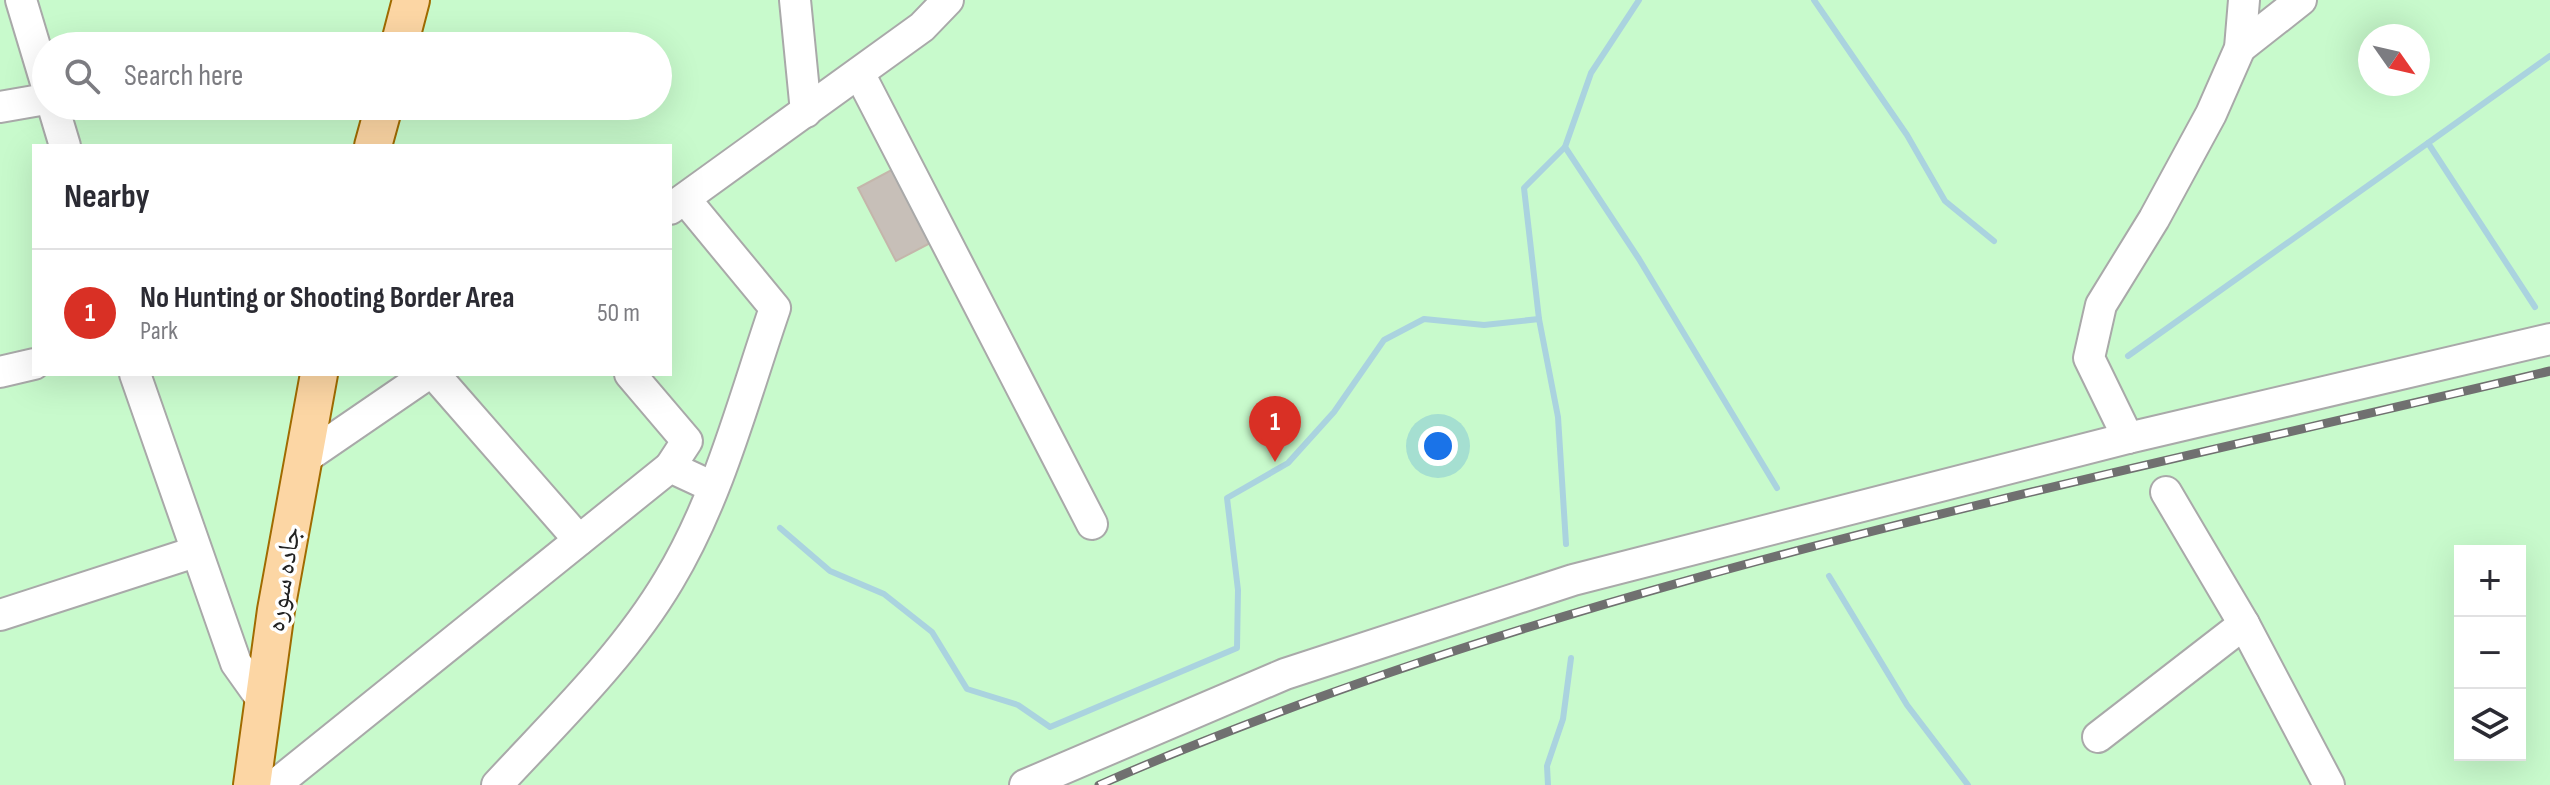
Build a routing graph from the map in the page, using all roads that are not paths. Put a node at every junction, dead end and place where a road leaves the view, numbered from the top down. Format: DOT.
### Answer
graph roads {
  1 [pos="21,0"];
  2 [pos="411,0"];
  3 [pos="795,0"];
  4 [pos="948,0"];
  5 [pos="2244,0"];
  6 [pos="2301,0"];
  7 [pos="403,32"];
  8 [pos="32,37"];
  9 [pos="2240,48"];
  10 [pos="859,73"];
  11 [pos="32,101"];
  12 [pos="0,107"];
  13 [pos="806,112"];
  14 [pos="57,120"];
  15 [pos="380,120"];
  16 [pos="64,144"];
  17 [pos="374,144"];
  18 [pos="678,204"];
  19 [pos="2550,339"];
  20 [pos="32,364"];
  21 [pos="0,372"];
  22 [pos="136,376"];
  23 [pos="319,376"];
  24 [pos="428,376"];
  25 [pos="433,376"];
  26 [pos="632,376"];
  27 [pos="2128,438"];
  28 [pos="301,461"];
  29 [pos="670,467"];
  30 [pos="713,487"];
  31 [pos="2166,492"];
  32 [pos="1092,524"];
  33 [pos="579,540"];
  34 [pos="195,552"];
  35 [pos="0,615"];
  36 [pos="2244,624"];
  37 [pos="263,701"];
  38 [pos="2098,737"];
  39 [pos="252,785"];
  40 [pos="275,785"];
  41 [pos="497,785"];
  42 [pos="1025,785"];
  43 [pos="2329,785"];
  1 -- 8 [label="street"];
  2 -- 7 [label="main road"];
  3 -- 13 [label="street"];
  4 -- 10 [label="street"];
  5 -- 9 [label="street"];
  6 -- 9 [label="street"];
  9 -- 27 [label="street"];
  10 -- 13 [label="street"];
  10 -- 32 [label="street"];
  11 -- 12 [label="street"];
  13 -- 18 [label="street"];
  14 -- 16 [label="street"];
  15 -- 17 [label="main road"];
  18 -- 30 [label="street"];
  19 -- 27 [label="street"];
  20 -- 21 [label="street"];
  22 -- 34 [label="street"];
  23 -- 28 [label="main road, جاده سوره"];
  24 -- 28 [label="street"];
  25 -- 33 [label="street"];
  26 -- 29 [label="street"];
  27 -- 42 [label="street"];
  28 -- 37 [label="main road, جاده سوره"];
  29 -- 30 [label="street"];
  29 -- 33 [label="street"];
  30 -- 41 [label="street"];
  31 -- 36 [label="street"];
  33 -- 40 [label="street"];
  34 -- 35 [label="street"];
  34 -- 37 [label="street"];
  36 -- 38 [label="street"];
  36 -- 43 [label="street"];
  37 -- 39 [label="main road, جاده سوره"];
}
